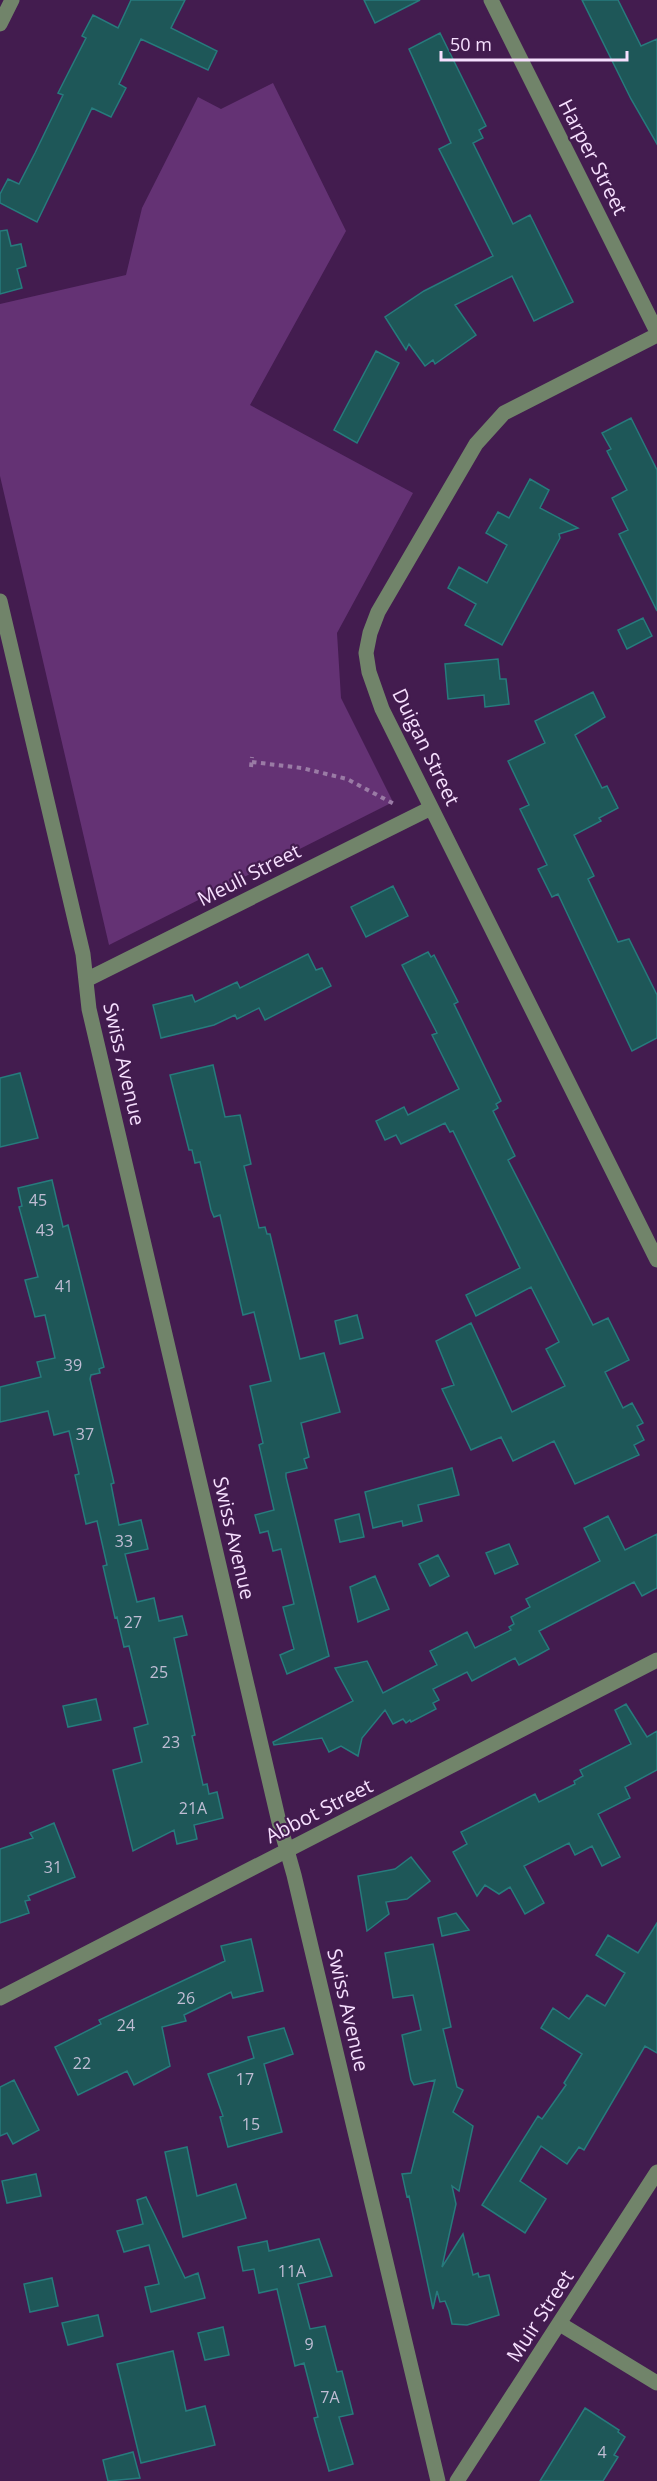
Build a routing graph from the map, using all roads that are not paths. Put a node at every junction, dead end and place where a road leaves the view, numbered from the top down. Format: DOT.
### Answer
graph roads {
  1 [pos="12,0"];
  2 [pos="491,0"];
  3 [pos="0,24"];
  4 [pos="657,334"];
  5 [pos="0,602"];
  6 [pos="431,808"];
  7 [pos="86,980"];
  8 [pos="657,1260"];
  9 [pos="657,1660"];
  10 [pos="287,1851"];
  11 [pos="0,1998"];
  12 [pos="657,2172"];
  13 [pos="560,2324"];
  14 [pos="657,2383"];
  15 [pos="438,2481"];
  16 [pos="457,2481"];
  1 -- 3 [label="street"];
  2 -- 4 [label="street, Harper Street"];
  4 -- 6 [label="street, Duigan Street"];
  5 -- 7 [label="street, Swiss Avenue"];
  6 -- 7 [label="street, Meuli Street"];
  6 -- 8 [label="street, Duigan Street"];
  7 -- 10 [label="street, Swiss Avenue"];
  9 -- 10 [label="street, Abbot Street"];
  10 -- 11 [label="street, Abbot Street"];
  10 -- 15 [label="street, Swiss Avenue"];
  12 -- 13 [label="street, Muir Street"];
  13 -- 14 [label="street"];
  13 -- 16 [label="street, Muir Street"];
}
